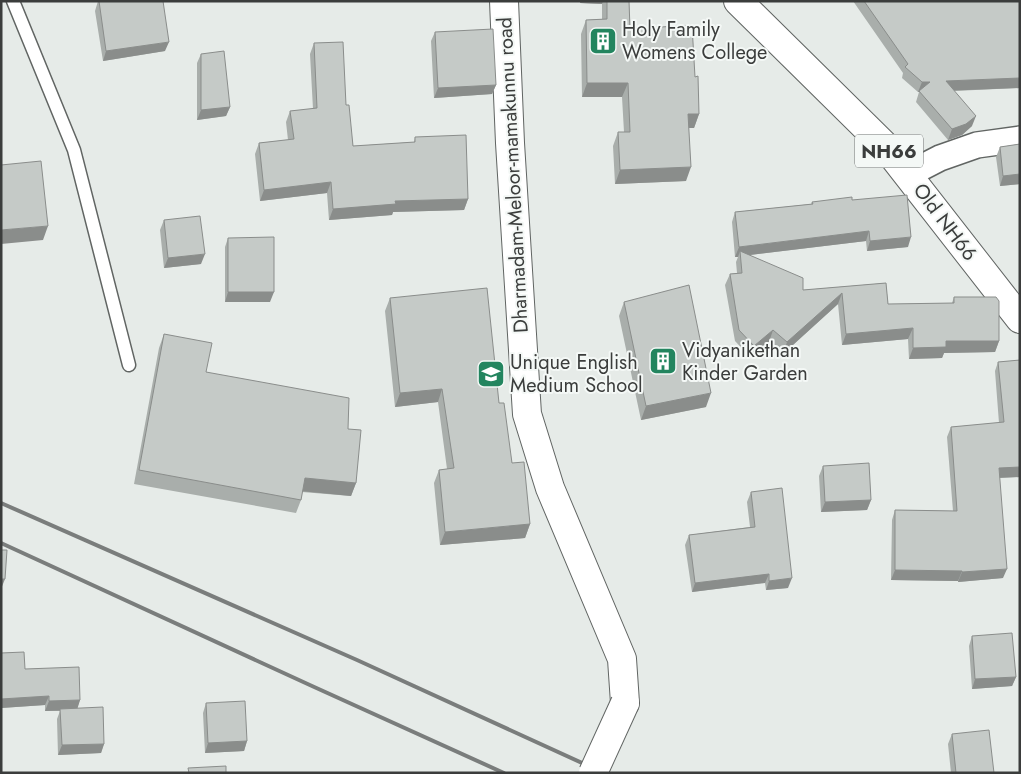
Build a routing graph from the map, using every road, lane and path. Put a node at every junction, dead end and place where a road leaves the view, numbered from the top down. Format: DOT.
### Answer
graph roads {
  1 [pos="13,1"];
  2 [pos="504,1"];
  3 [pos="738,1"];
  4 [pos="1020,140"];
  5 [pos="908,174"];
  6 [pos="1020,319"];
  7 [pos="129,365"];
  8 [pos="593,773"];
  1 -- 7 [label="lane"];
  2 -- 8 [label="main road, Dharmadam-Meloor-mamakunnu road, bridge"];
  3 -- 5 [label="main road, Old NH66 / NH66"];
  4 -- 5 [label="street"];
  5 -- 6 [label="main road, Old NH66 / NH66"];
}
